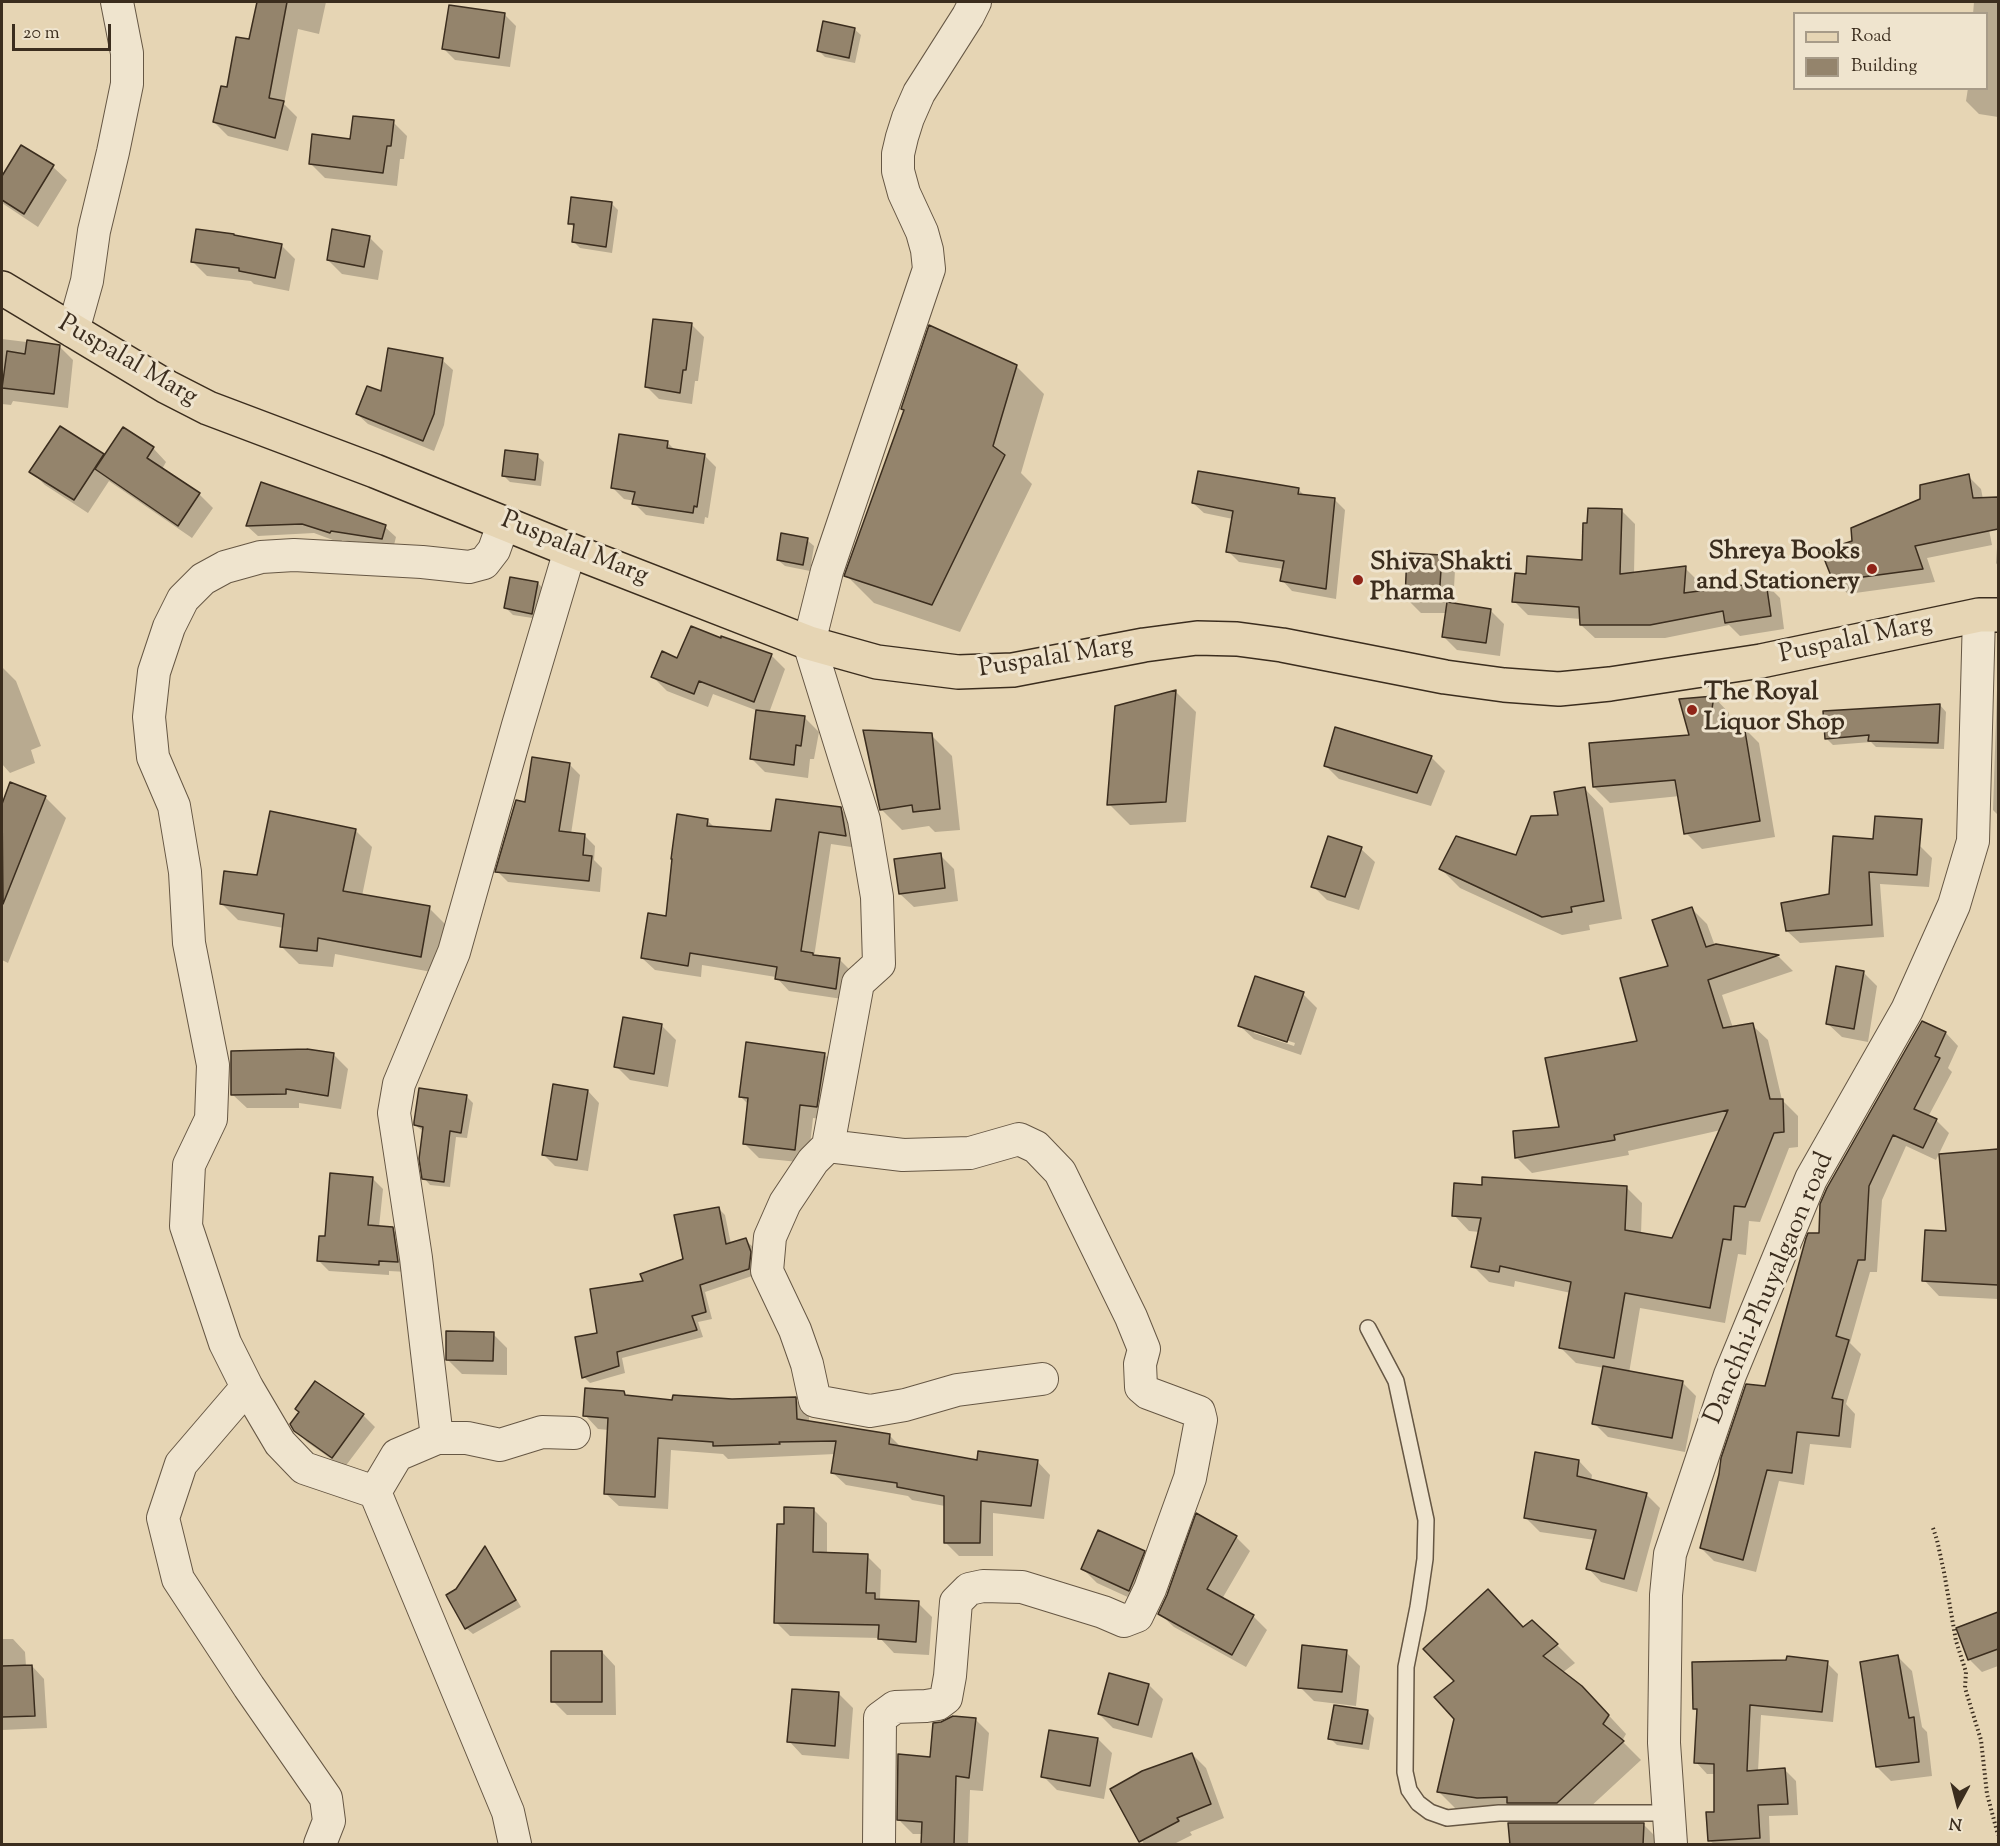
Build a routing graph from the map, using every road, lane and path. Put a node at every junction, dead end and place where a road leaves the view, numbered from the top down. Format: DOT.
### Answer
graph roads {
  1 [pos="117,2"];
  2 [pos="975,2"];
  3 [pos="2,288"];
  4 [pos="73,331"];
  5 [pos="504,522"];
  6 [pos="570,550"];
  7 [pos="1989,615"];
  8 [pos="810,643"];
  9 [pos="828,1146"];
  10 [pos="1368,1328"];
  11 [pos="1042,1379"];
  12 [pos="247,1387"];
  13 [pos="574,1433"];
  14 [pos="437,1438"];
  15 [pos="375,1492"];
  16 [pos="1932,1528"];
  17 [pos="1669,1813"];
  18 [pos="1998,1835"];
  19 [pos="320,1845"];
  20 [pos="515,1845"];
  21 [pos="879,1845"];
  22 [pos="1671,1845"];
  1 -- 4 [label="street"];
  2 -- 8 [label="street"];
  3 -- 4 [label="main road, Puspalal Marg"];
  4 -- 5 [label="main road, Puspalal Marg"];
  5 -- 6 [label="main road, Puspalal Marg"];
  5 -- 12 [label="street"];
  6 -- 8 [label="main road, Puspalal Marg"];
  6 -- 14 [label="street"];
  7 -- 8 [label="main road, Puspalal Marg"];
  7 -- 17 [label="street, Danchhi-Phuyalgaon road"];
  8 -- 9 [label="street"];
  9 -- 11 [label="street"];
  9 -- 21 [label="street"];
  10 -- 17 [label="lane"];
  12 -- 15 [label="street"];
  12 -- 19 [label="street"];
  13 -- 14 [label="street"];
  14 -- 15 [label="street"];
  15 -- 20 [label="street"];
  16 -- 18 [label="path"];
  17 -- 22 [label="street, Danchhi-Phuyalgaon road"];
}
